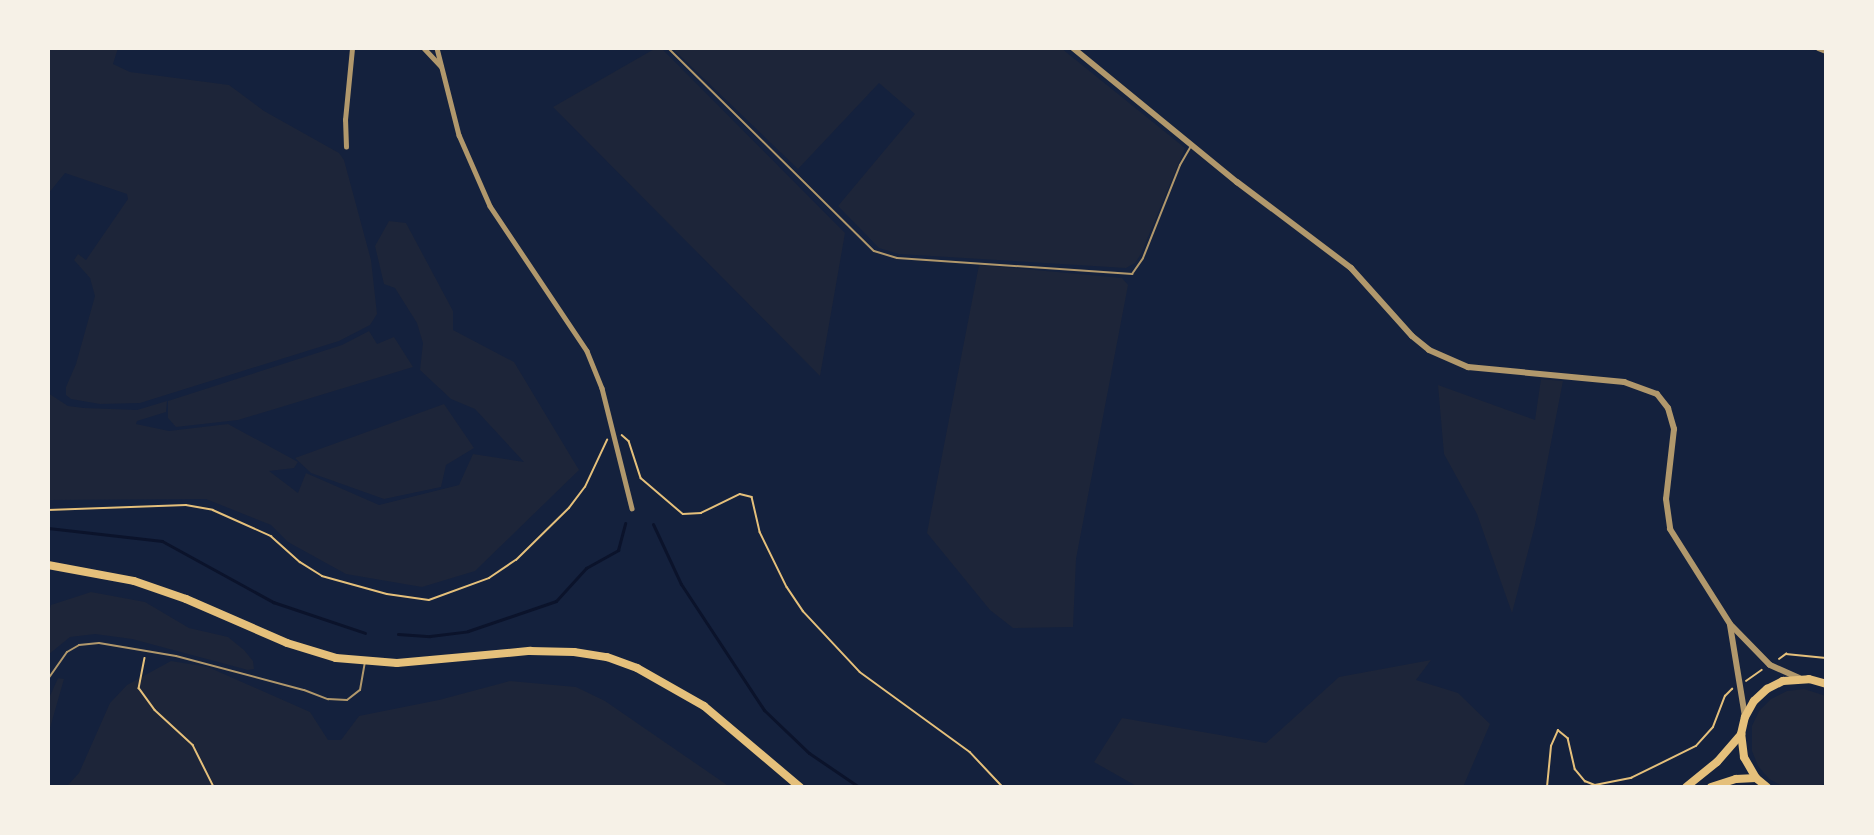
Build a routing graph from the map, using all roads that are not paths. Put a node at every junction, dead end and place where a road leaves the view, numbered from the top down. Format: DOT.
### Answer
graph roads {
  1 [pos="352,48"];
  2 [pos="424,48"];
  3 [pos="437,48"];
  4 [pos="668,48"];
  5 [pos="1073,48"];
  6 [pos="1818,48"];
  7 [pos="1826,51"];
  8 [pos="443,68"];
  9 [pos="1191,146"];
  10 [pos="346,147"];
  11 [pos="632,508"];
  12 [pos="48,565"];
  13 [pos="1730,624"];
  14 [pos="365,661"];
  15 [pos="1798,678"];
  16 [pos="48,679"];
  17 [pos="1826,684"];
  18 [pos="1745,717"];
  19 [pos="1741,734"];
  20 [pos="1756,778"];
  21 [pos="800,787"];
  22 [pos="1686,787"];
  23 [pos="1711,787"];
  24 [pos="1767,787"];
  1 -- 10 [label="street"];
  2 -- 8 [label="street"];
  3 -- 8 [label="street"];
  4 -- 9 [label="lane"];
  5 -- 9 [label="street"];
  6 -- 7 [label="street"];
  8 -- 11 [label="street"];
  9 -- 13 [label="street"];
  12 -- 14 [label="main road"];
  13 -- 15 [label="street"];
  13 -- 18 [label="street"];
  14 -- 16 [label="lane"];
  14 -- 21 [label="main road"];
  15 -- 17 [label="main road"];
  15 -- 18 [label="main road"];
  18 -- 19 [label="main road"];
  19 -- 20 [label="main road"];
  19 -- 22 [label="main road"];
  20 -- 23 [label="main road"];
  20 -- 24 [label="main road"];
}
